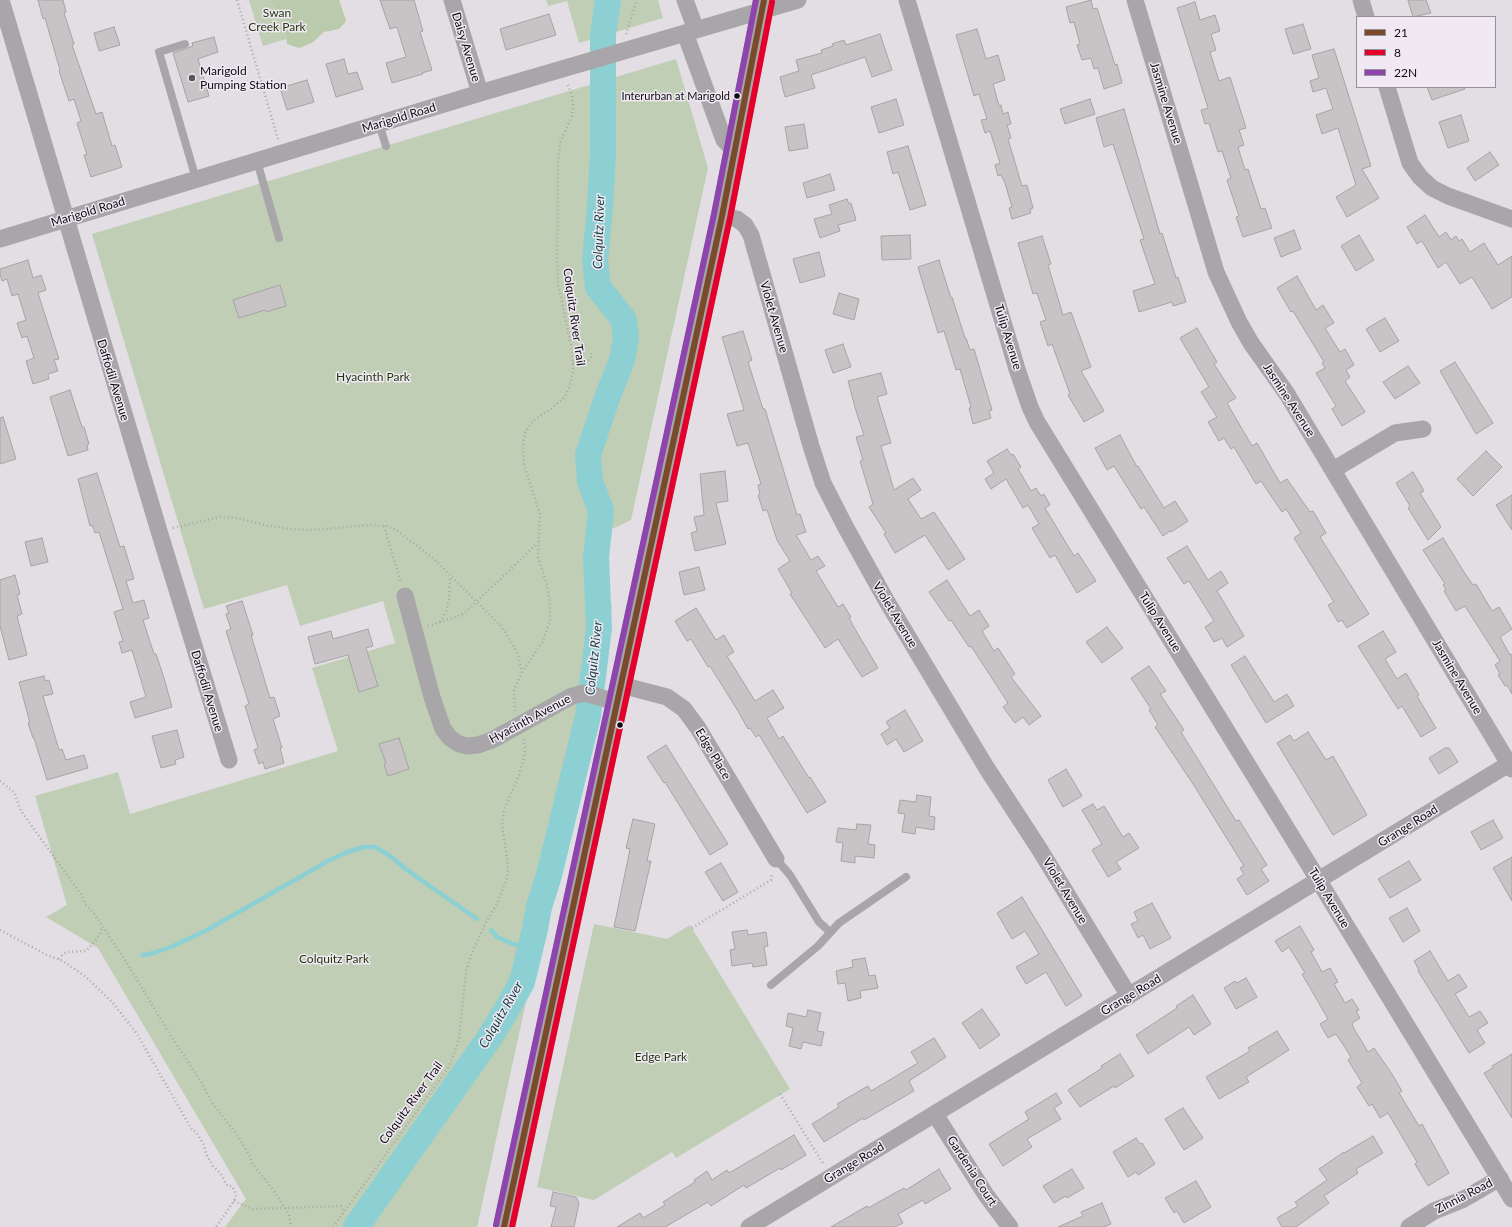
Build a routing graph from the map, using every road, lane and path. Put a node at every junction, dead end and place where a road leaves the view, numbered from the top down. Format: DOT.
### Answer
graph roads {
  1 [pos="0,0"];
  2 [pos="237,0"];
  3 [pos="452,0"];
  4 [pos="637,0"];
  5 [pos="685,0"];
  6 [pos="798,0"];
  7 [pos="907,0"];
  8 [pos="1135,0"];
  9 [pos="1361,0"];
  10 [pos="763,5"];
  11 [pos="1366,16"];
  12 [pos="690,31"];
  13 [pos="626,36"];
  14 [pos="185,44"];
  15 [pos="562,69"];
  16 [pos="1387,88"];
  17 [pos="480,93"];
  18 [pos="379,124"];
  19 [pos="386,146"];
  20 [pos="737,146"];
  21 [pos="282,153"];
  22 [pos="257,161"];
  23 [pos="196,179"];
  24 [pos="722,216"];
  25 [pos="66,218"];
  26 [pos="1512,219"];
  27 [pos="279,238"];
  28 [pos="0,239"];
  29 [pos="591,353"];
  30 [pos="573,364"];
  31 [pos="1423,429"];
  32 [pos="1334,470"];
  33 [pos="384,526"];
  34 [pos="159,532"];
  35 [pos="538,543"];
  36 [pos="450,576"];
  37 [pos="405,596"];
  38 [pos="477,602"];
  39 [pos="440,622"];
  40 [pos="414,631"];
  41 [pos="522,672"];
  42 [pos="619,693"];
  43 [pos="518,725"];
  44 [pos="229,760"];
  45 [pos="1511,765"];
  46 [pos="0,781"];
  47 [pos="776,859"];
  48 [pos="906,877"];
  49 [pos="1319,881"];
  50 [pos="103,927"];
  51 [pos="692,928"];
  52 [pos="0,930"];
  53 [pos="830,932"];
  54 [pos="59,959"];
  55 [pos="771,985"];
  56 [pos="1128,996"];
  57 [pos="780,1094"];
  58 [pos="935,1114"];
  59 [pos="831,1177"];
  60 [pos="1500,1178"];
  61 [pos="1512,1199"];
  62 [pos="234,1201"];
  63 [pos="284,1208"];
  64 [pos="344,1211"];
  65 [pos="216,1227"];
  66 [pos="291,1227"];
  67 [pos="333,1227"];
  68 [pos="504,1227"];
  69 [pos="749,1227"];
  70 [pos="1010,1227"];
  71 [pos="1409,1227"];
  1 -- 25 [label="street, Daffodil Avenue"];
  2 -- 21 [label="path"];
  3 -- 17 [label="street, Daisy Avenue"];
  4 -- 13 [label="path"];
  5 -- 12 [label="street"];
  6 -- 10 [label="street, Marigold Road"];
  7 -- 49 [label="street, Tulip Avenue"];
  8 -- 32 [label="street, Jasmine Avenue"];
  9 -- 11 [label="street"];
  10 -- 12 [label="street, Marigold Road"];
  10 -- 20 [label="main road"];
  12 -- 15 [label="street, Marigold Road"];
  12 -- 20 [label="street"];
  14 -- 23 [label="lane"];
  15 -- 17 [label="street, Marigold Road"];
  15 -- 30 [label="path, Colquitz River Trail"];
  16 -- 26 [label="street"];
  17 -- 18 [label="street, Marigold Road"];
  18 -- 19 [label="lane"];
  18 -- 21 [label="street, Marigold Road"];
  20 -- 24 [label="main road"];
  21 -- 22 [label="street, Marigold Road"];
  22 -- 23 [label="street, Marigold Road"];
  22 -- 27 [label="lane"];
  23 -- 25 [label="street, Marigold Road"];
  24 -- 42 [label="main road"];
  24 -- 56 [label="street, Violet Avenue"];
  25 -- 28 [label="street, Marigold Road"];
  25 -- 34 [label="street, Daffodil Avenue"];
  29 -- 30 [label="path"];
  30 -- 35 [label="path, Colquitz River Trail"];
  31 -- 32 [label="street"];
  32 -- 45 [label="street, Jasmine Avenue"];
  33 -- 34 [label="path"];
  33 -- 36 [label="path"];
  33 -- 37 [label="path"];
  34 -- 44 [label="street, Daffodil Avenue"];
  35 -- 38 [label="path"];
  35 -- 41 [label="path, Colquitz River Trail"];
  36 -- 38 [label="path"];
  36 -- 39 [label="path"];
  37 -- 40 [label="street, Hyacinth Avenue"];
  38 -- 39 [label="path"];
  38 -- 41 [label="path"];
  39 -- 40 [label="path"];
  40 -- 43 [label="street, Hyacinth Avenue"];
  41 -- 43 [label="path, Colquitz River Trail"];
  42 -- 43 [label="street, Hyacinth Avenue"];
  42 -- 47 [label="street, Edge Place"];
  42 -- 68 [label="main road"];
  43 -- 64 [label="path, Colquitz River Trail"];
  45 -- 49 [label="street, Grange Road"];
  46 -- 50 [label="path"];
  47 -- 51 [label="path"];
  47 -- 53 [label="lane"];
  48 -- 53 [label="lane"];
  49 -- 56 [label="street, Grange Road"];
  49 -- 60 [label="street, Tulip Avenue"];
  50 -- 54 [label="path"];
  50 -- 63 [label="path"];
  52 -- 54 [label="path"];
  53 -- 55 [label="lane"];
  54 -- 62 [label="path"];
  56 -- 58 [label="street, Grange Road"];
  57 -- 59 [label="path"];
  58 -- 59 [label="street, Grange Road"];
  58 -- 70 [label="street, Gardenia Court"];
  59 -- 69 [label="street, Grange Road"];
  60 -- 61 [label="street, Tulip Avenue"];
  60 -- 71 [label="street, Zinnia Road"];
  62 -- 63 [label="path"];
  62 -- 65 [label="path"];
  63 -- 64 [label="path"];
  63 -- 66 [label="path"];
  64 -- 67 [label="path, Colquitz River Trail"];
}
